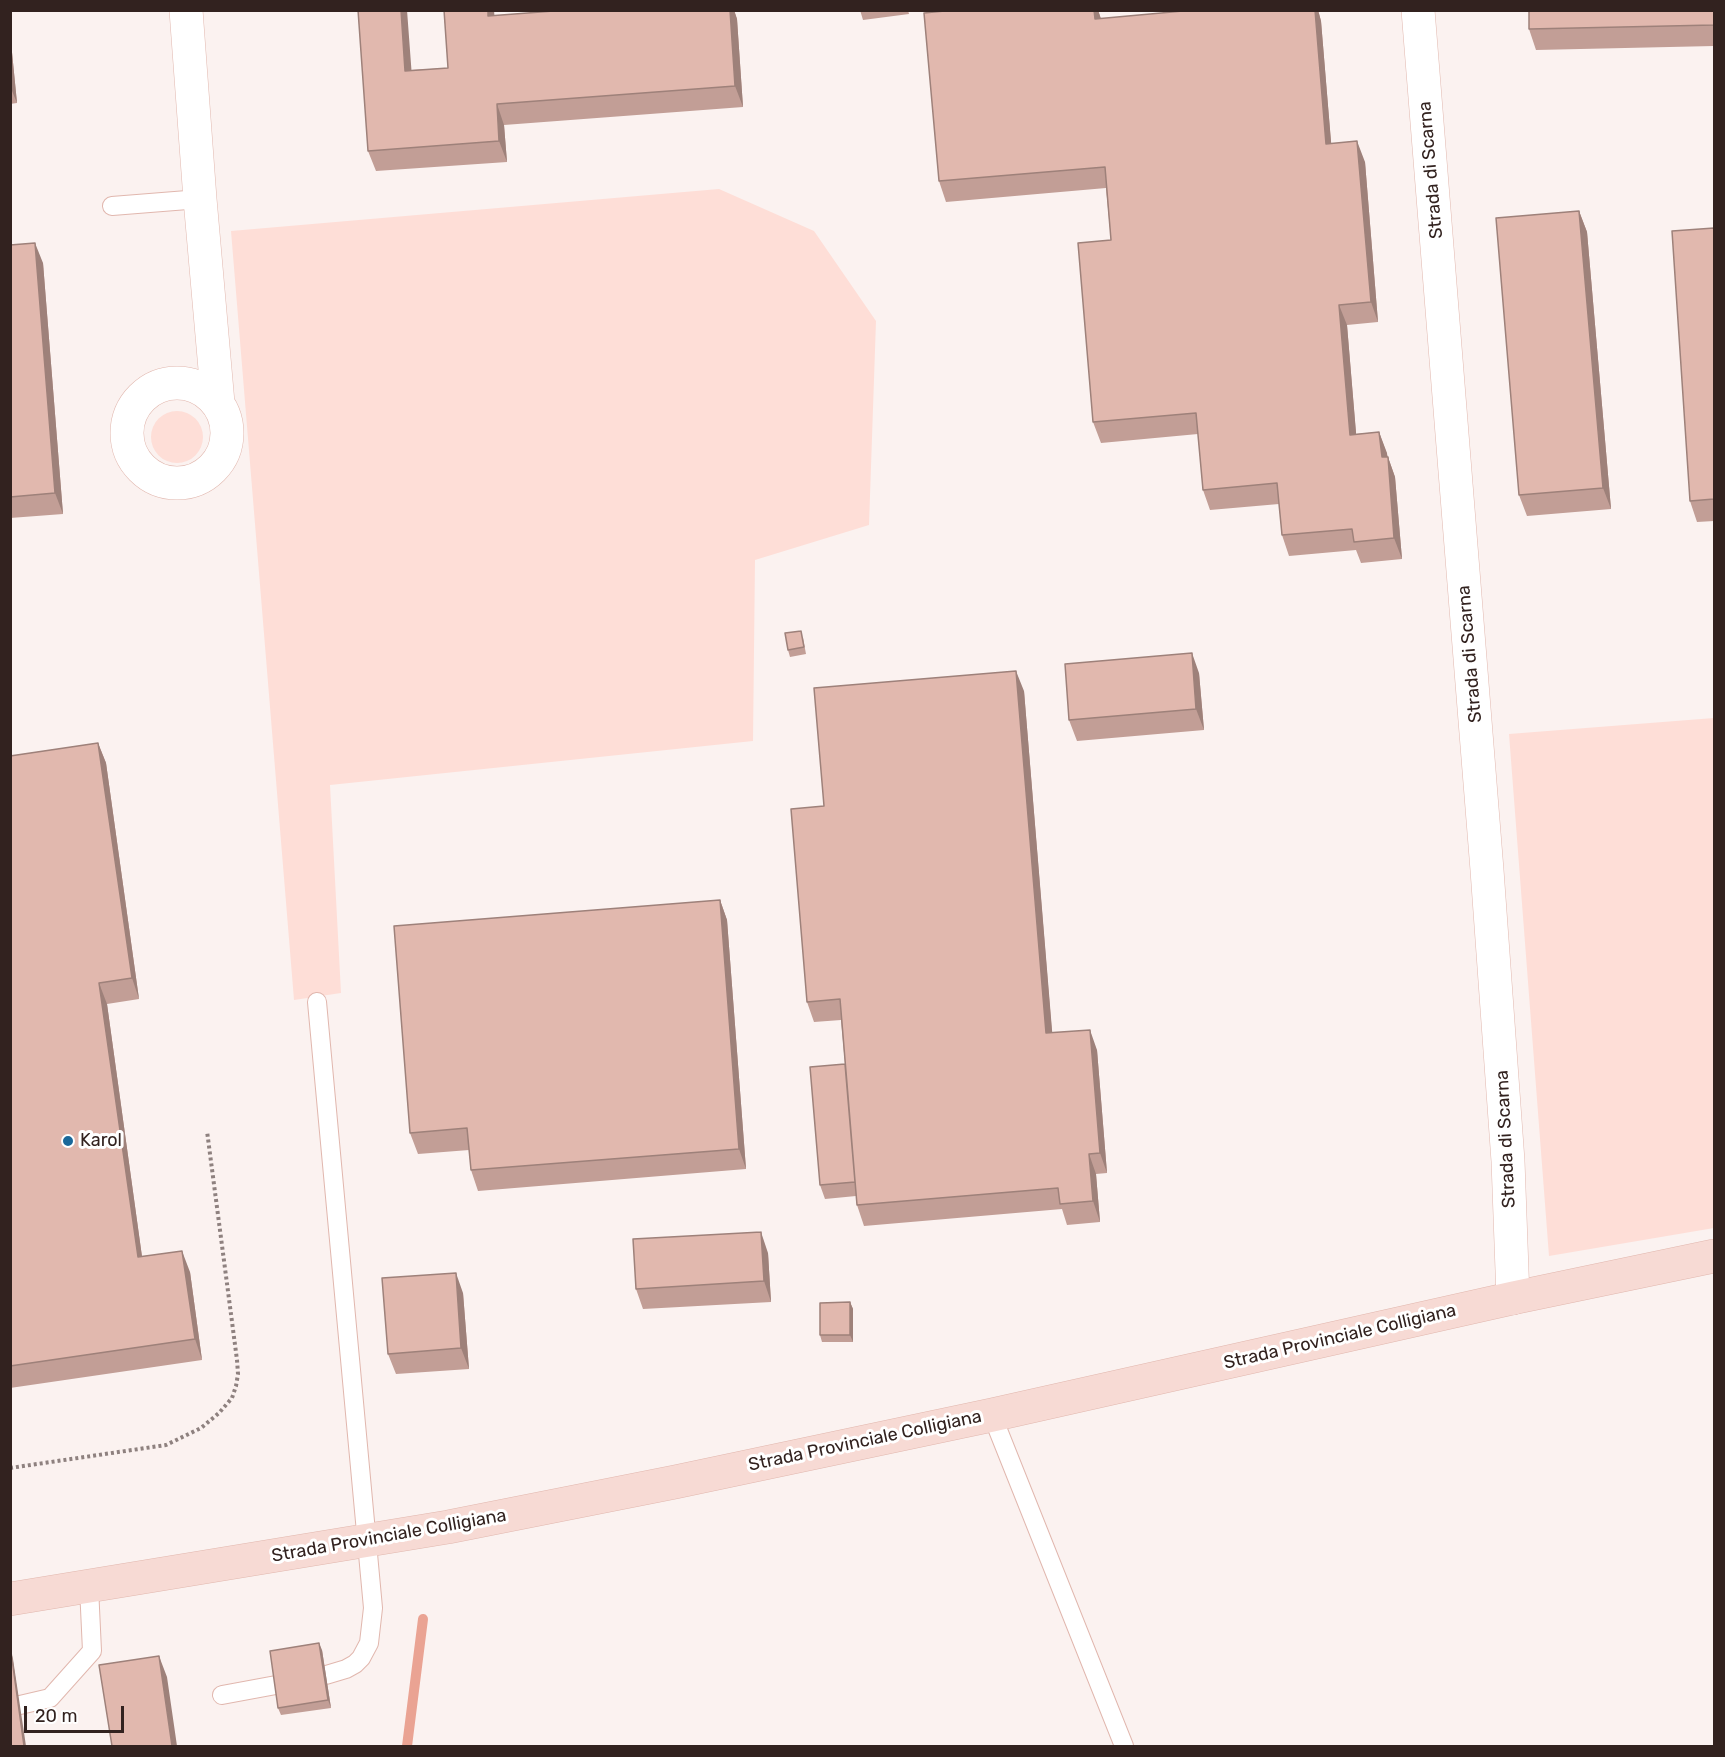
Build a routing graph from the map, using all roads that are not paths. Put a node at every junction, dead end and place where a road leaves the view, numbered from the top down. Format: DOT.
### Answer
graph roads {
  1 [pos="186,10"];
  2 [pos="1418,10"];
  3 [pos="200,199"];
  4 [pos="112,206"];
  5 [pos="218,403"];
  6 [pos="317,1002"];
  7 [pos="1714,1256"];
  8 [pos="1513,1298"];
  9 [pos="992,1415"];
  10 [pos="366,1540"];
  11 [pos="89,1587"];
  12 [pos="10,1599"];
  13 [pos="326,1675"];
  14 [pos="276,1684"];
  15 [pos="222,1695"];
  16 [pos="20,1705"];
  17 [pos="1124,1746"];
  1 -- 3 [label="street"];
  2 -- 8 [label="street, Strada di Scarna"];
  3 -- 4 [label="lane"];
  3 -- 5 [label="street"];
  6 -- 10 [label="lane"];
  7 -- 8 [label="main road, Strada Provinciale Colligiana"];
  8 -- 9 [label="main road, Strada Provinciale Colligiana"];
  9 -- 10 [label="main road, Strada Provinciale Colligiana"];
  9 -- 17 [label="lane"];
  10 -- 11 [label="main road, Strada Provinciale Colligiana"];
  10 -- 13 [label="lane"];
  11 -- 12 [label="main road, Strada Provinciale Colligiana"];
  11 -- 16 [label="lane"];
  14 -- 15 [label="lane"];
}
